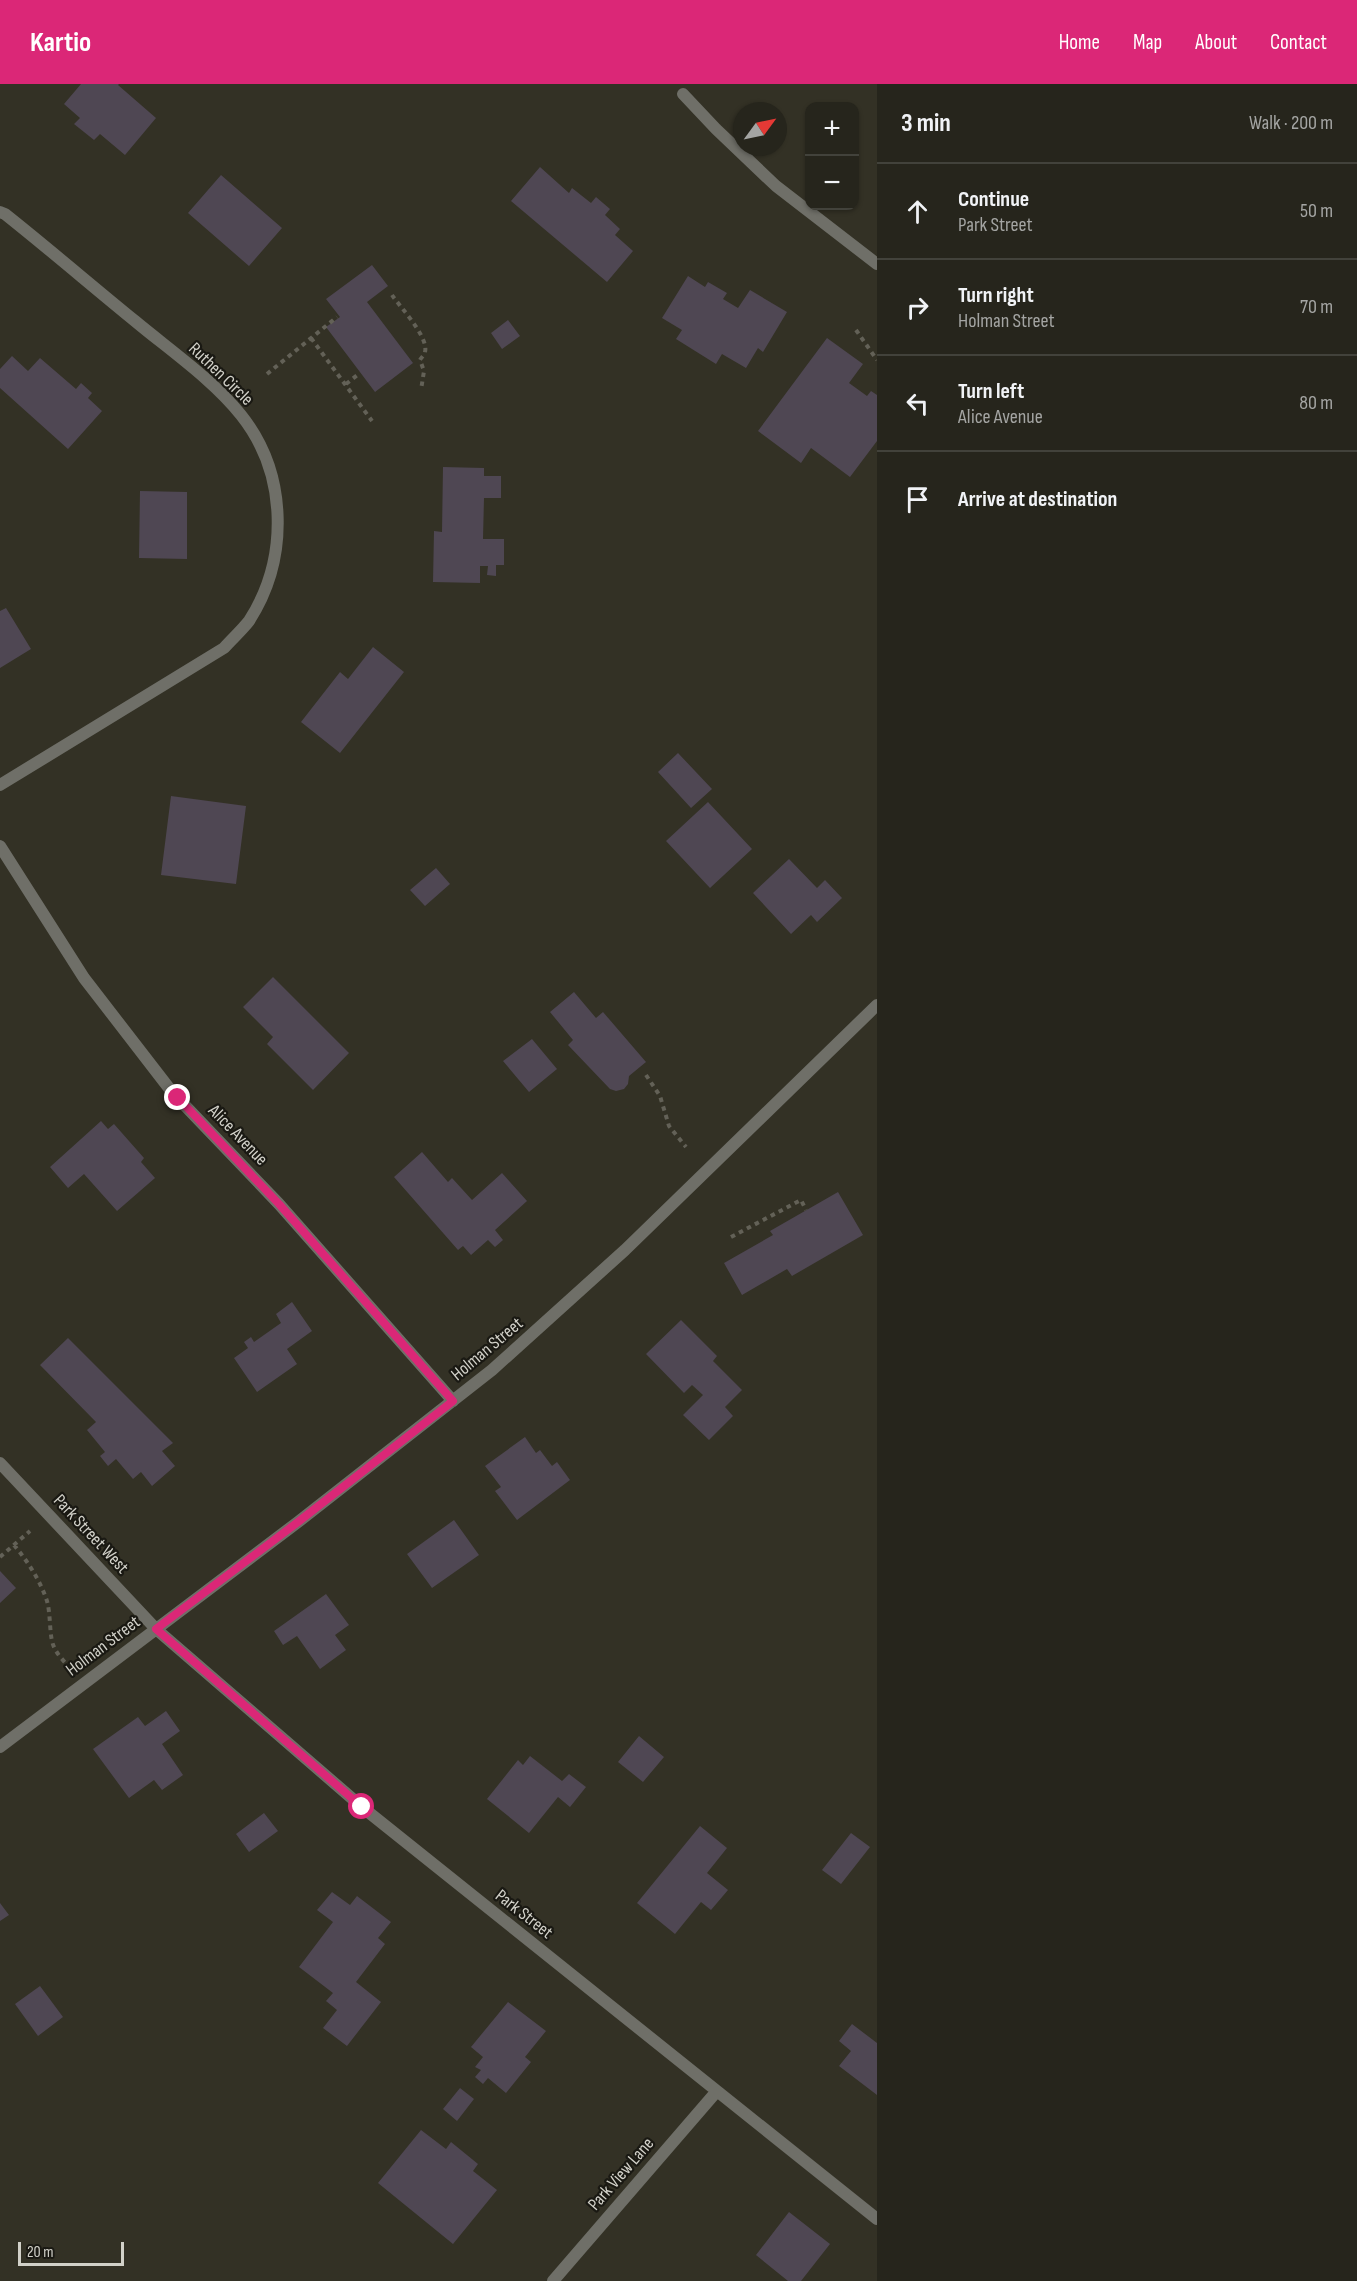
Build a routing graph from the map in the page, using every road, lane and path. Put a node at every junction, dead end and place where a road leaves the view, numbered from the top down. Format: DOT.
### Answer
graph roads {
  1 [pos="683,94"];
  2 [pos="0,212"];
  3 [pos="877,264"];
  4 [pos="392,295"];
  5 [pos="337,317"];
  6 [pos="856,330"];
  7 [pos="311,338"];
  8 [pos="877,360"];
  9 [pos="360,373"];
  10 [pos="267,374"];
  11 [pos="346,384"];
  12 [pos="421,390"];
  13 [pos="372,421"];
  14 [pos="0,785"];
  15 [pos="0,846"];
  16 [pos="877,1005"];
  17 [pos="646,1075"];
  18 [pos="686,1147"];
  19 [pos="806,1210"];
  20 [pos="731,1237"];
  21 [pos="453,1401"];
  22 [pos="0,1463"];
  23 [pos="49,1515"];
  24 [pos="14,1545"];
  25 [pos="0,1557"];
  26 [pos="156,1629"];
  27 [pos="68,1666"];
  28 [pos="0,1747"];
  29 [pos="717,2091"];
  30 [pos="877,2218"];
  31 [pos="552,2281"];
  1 -- 3 [label="street"];
  2 -- 14 [label="street, Ruthen Circle"];
  4 -- 12 [label="path"];
  5 -- 7 [label="path"];
  6 -- 8 [label="path"];
  7 -- 10 [label="path"];
  7 -- 11 [label="path"];
  9 -- 11 [label="path"];
  11 -- 13 [label="path"];
  15 -- 21 [label="street, Alice Avenue"];
  16 -- 21 [label="street, Holman Street"];
  17 -- 18 [label="path"];
  19 -- 20 [label="path"];
  21 -- 26 [label="street, Holman Street"];
  22 -- 23 [label="street, Park Street West"];
  23 -- 24 [label="path"];
  23 -- 26 [label="street, Park Street West"];
  24 -- 25 [label="path"];
  24 -- 27 [label="path"];
  26 -- 28 [label="street, Holman Street"];
  26 -- 29 [label="street, Park Street"];
  29 -- 30 [label="street, Park Street"];
  29 -- 31 [label="street, Park View Lane"];
}
